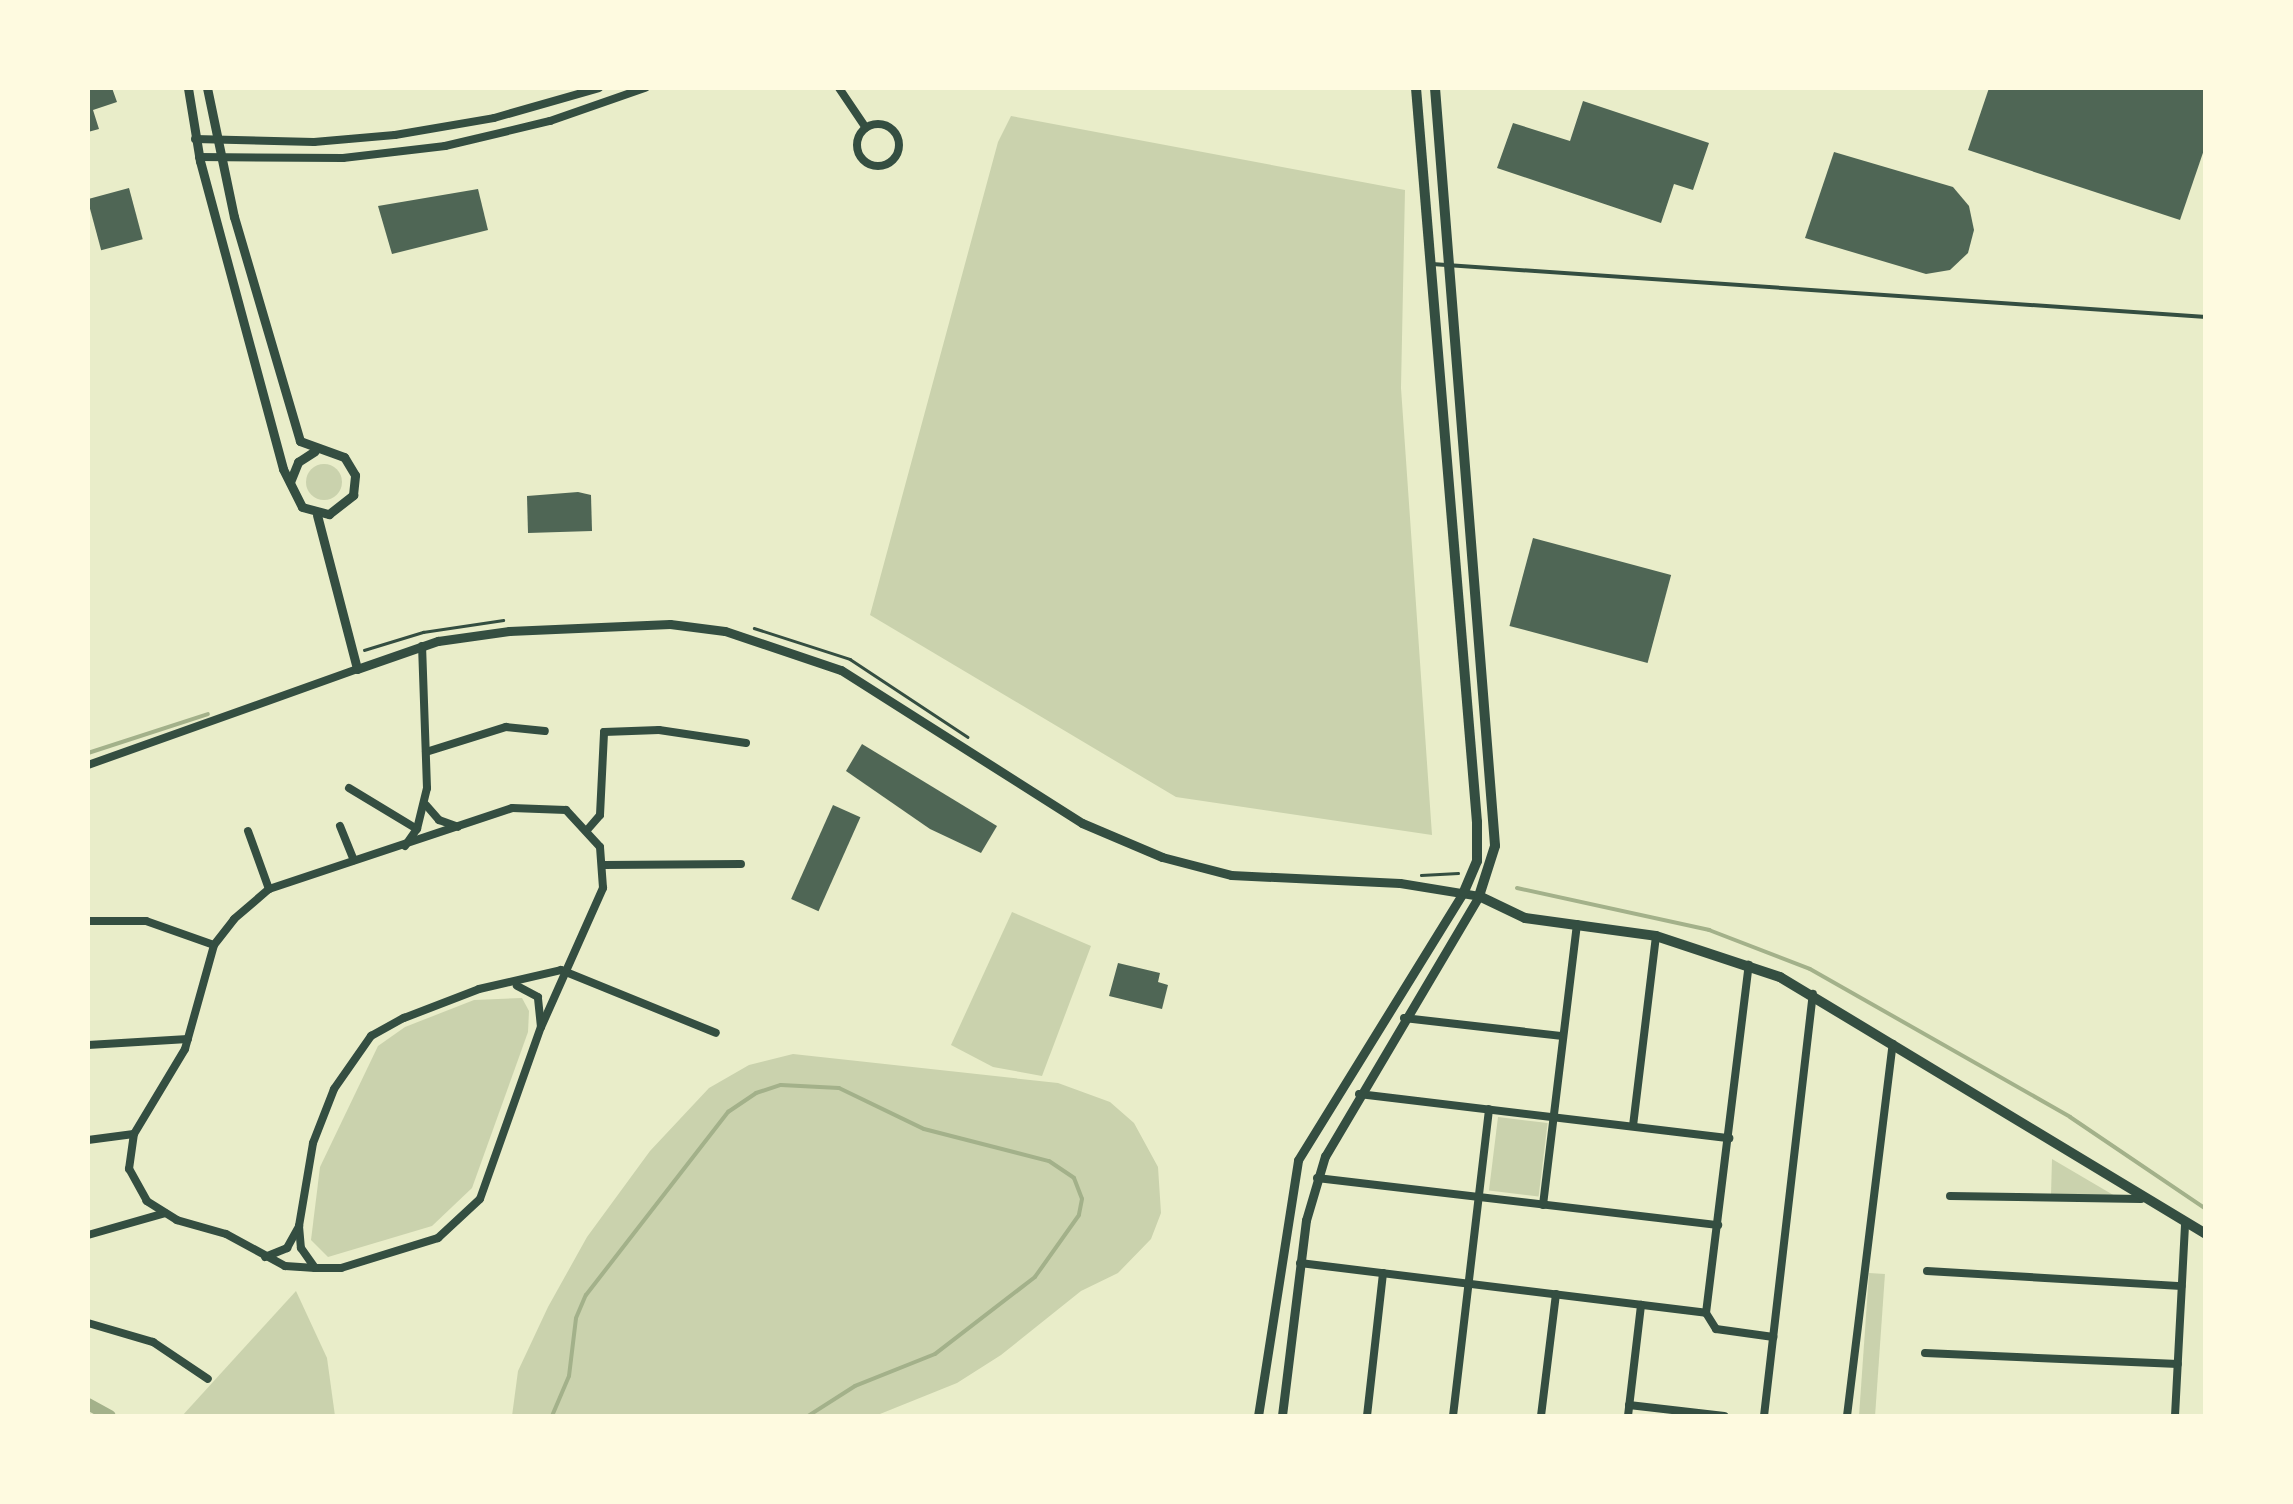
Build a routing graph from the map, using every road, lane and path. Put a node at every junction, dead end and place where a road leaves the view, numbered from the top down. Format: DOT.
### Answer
graph roads {
  1 [pos="188,88"];
  2 [pos="207,88"];
  3 [pos="599,88"];
  4 [pos="645,88"];
  5 [pos="839,88"];
  6 [pos="1416,88"];
  7 [pos="1435,88"];
  8 [pos="560,100"];
  9 [pos="567,116"];
  10 [pos="866,128"];
  11 [pos="216,138"];
  12 [pos="195,139"];
  13 [pos="219,156"];
  14 [pos="199,158"];
  15 [pos="1431,264"];
  16 [pos="1448,265"];
  17 [pos="2206,317"];
  18 [pos="315,451"];
  19 [pos="292,491"];
  20 [pos="317,515"];
  21 [pos="516,620"];
  22 [pos="744,626"];
  23 [pos="422,646"];
  24 [pos="354,654"];
  25 [pos="358,669"];
  26 [pos="546,731"];
  27 [pos="746,743"];
  28 [pos="980,745"];
  29 [pos="426,752"];
  30 [pos="88,766"];
  31 [pos="349,788"];
  32 [pos="426,805"];
  33 [pos="340,826"];
  34 [pos="460,827"];
  35 [pos="417,829"];
  36 [pos="588,829"];
  37 [pos="248,831"];
  38 [pos="405,846"];
  39 [pos="354,860"];
  40 [pos="741,864"];
  41 [pos="604,865"];
  42 [pos="1464,866"];
  43 [pos="1413,874"];
  44 [pos="269,889"];
  45 [pos="1464,891"];
  46 [pos="1478,896"];
  47 [pos="88,921"];
  48 [pos="1577,924"];
  49 [pos="1656,936"];
  50 [pos="214,945"];
  51 [pos="1749,964"];
  52 [pos="562,970"];
  53 [pos="515,985"];
  54 [pos="1813,994"];
  55 [pos="1404,1018"];
  56 [pos="542,1027"];
  57 [pos="716,1034"];
  58 [pos="1563,1036"];
  59 [pos="188,1040"];
  60 [pos="1893,1043"];
  61 [pos="88,1045"];
  62 [pos="1359,1094"];
  63 [pos="1489,1109"];
  64 [pos="1553,1117"];
  65 [pos="1633,1126"];
  66 [pos="134,1134"];
  67 [pos="1729,1138"];
  68 [pos="88,1140"];
  69 [pos="1317,1178"];
  70 [pos="1950,1196"];
  71 [pos="1478,1197"];
  72 [pos="2141,1199"];
  73 [pos="1543,1205"];
  74 [pos="165,1214"];
  75 [pos="2185,1224"];
  76 [pos="1718,1225"];
  77 [pos="299,1226"];
  78 [pos="2206,1234"];
  79 [pos="88,1235"];
  80 [pos="265,1257"];
  81 [pos="1300,1263"];
  82 [pos="314,1268"];
  83 [pos="1927,1271"];
  84 [pos="1383,1273"];
  85 [pos="1468,1284"];
  86 [pos="2182,1286"];
  87 [pos="1556,1294"];
  88 [pos="1641,1304"];
  89 [pos="1706,1313"];
  90 [pos="88,1323"];
  91 [pos="1773,1336"];
  92 [pos="1925,1353"];
  93 [pos="2178,1364"];
  94 [pos="208,1379"];
  95 [pos="1629,1405"];
  96 [pos="1258,1416"];
  97 [pos="1282,1416"];
  98 [pos="1367,1416"];
  99 [pos="1453,1416"];
  100 [pos="1540,1416"];
  101 [pos="1628,1416"];
  102 [pos="1715,1416"];
  103 [pos="1724,1416"];
  104 [pos="1764,1416"];
  105 [pos="1847,1416"];
  106 [pos="2175,1416"];
  1 -- 12 [label="street"];
  2 -- 11 [label="street"];
  3 -- 8 [label="street"];
  4 -- 9 [label="street"];
  5 -- 10 [label="street"];
  6 -- 15 [label="main road"];
  7 -- 16 [label="main road"];
  8 -- 9 [label="street"];
  8 -- 11 [label="street"];
  9 -- 13 [label="street"];
  10 -- 10 [label="street"];
  11 -- 12 [label="street"];
  11 -- 13 [label="street"];
  12 -- 14 [label="street"];
  13 -- 14 [label="street"];
  13 -- 18 [label="street"];
  14 -- 19 [label="street"];
  15 -- 16 [label="lane"];
  15 -- 45 [label="main road"];
  16 -- 17 [label="lane"];
  16 -- 46 [label="main road"];
  18 -- 19 [label="street"];
  18 -- 20 [label="street"];
  19 -- 20 [label="street"];
  20 -- 24 [label="street"];
  21 -- 24 [label="path"];
  22 -- 28 [label="path"];
  23 -- 25 [label="street"];
  23 -- 29 [label="street"];
  23 -- 45 [label="street"];
  24 -- 25 [label="street"];
  25 -- 30 [label="street"];
  26 -- 29 [label="street"];
  27 -- 36 [label="street"];
  29 -- 32 [label="street"];
  31 -- 35 [label="street"];
  32 -- 34 [label="street"];
  32 -- 35 [label="street"];
  33 -- 39 [label="street"];
  34 -- 36 [label="street"];
  34 -- 38 [label="street"];
  35 -- 38 [label="street"];
  36 -- 41 [label="street"];
  37 -- 44 [label="street"];
  38 -- 39 [label="street"];
  39 -- 44 [label="street"];
  40 -- 41 [label="street"];
  41 -- 52 [label="street"];
  42 -- 43 [label="path"];
  44 -- 50 [label="street"];
  45 -- 46 [label="street"];
  45 -- 96 [label="street"];
  46 -- 48 [label="main road"];
  46 -- 55 [label="street"];
  47 -- 50 [label="street"];
  48 -- 49 [label="main road"];
  48 -- 58 [label="street"];
  49 -- 51 [label="main road"];
  49 -- 65 [label="street"];
  50 -- 59 [label="street"];
  51 -- 54 [label="main road"];
  51 -- 67 [label="street"];
  52 -- 53 [label="street"];
  52 -- 56 [label="street"];
  52 -- 57 [label="street"];
  53 -- 56 [label="street"];
  53 -- 77 [label="street"];
  54 -- 60 [label="main road"];
  54 -- 91 [label="street"];
  55 -- 58 [label="street"];
  55 -- 62 [label="street"];
  56 -- 82 [label="street"];
  58 -- 64 [label="street"];
  59 -- 61 [label="street"];
  59 -- 66 [label="street"];
  60 -- 72 [label="main road"];
  60 -- 105 [label="street"];
  62 -- 63 [label="street"];
  62 -- 69 [label="street"];
  63 -- 64 [label="street"];
  63 -- 71 [label="street"];
  64 -- 65 [label="street"];
  64 -- 73 [label="street"];
  65 -- 67 [label="street"];
  66 -- 68 [label="street"];
  66 -- 74 [label="street"];
  67 -- 76 [label="street"];
  69 -- 71 [label="street"];
  69 -- 81 [label="street"];
  70 -- 72 [label="street"];
  71 -- 73 [label="street"];
  71 -- 85 [label="street"];
  72 -- 75 [label="main road"];
  73 -- 76 [label="street"];
  74 -- 79 [label="street"];
  74 -- 80 [label="street"];
  75 -- 78 [label="main road"];
  75 -- 86 [label="street"];
  76 -- 89 [label="street"];
  77 -- 80 [label="street"];
  77 -- 82 [label="street"];
  80 -- 82 [label="street"];
  81 -- 84 [label="street"];
  81 -- 97 [label="street"];
  83 -- 86 [label="street"];
  84 -- 85 [label="street"];
  84 -- 98 [label="street"];
  85 -- 87 [label="street"];
  85 -- 99 [label="street"];
  86 -- 93 [label="street"];
  87 -- 88 [label="street"];
  87 -- 100 [label="street"];
  88 -- 89 [label="street"];
  88 -- 95 [label="street"];
  89 -- 91 [label="street"];
  90 -- 94 [label="street"];
  91 -- 104 [label="street"];
  92 -- 93 [label="street"];
  93 -- 106 [label="street"];
  95 -- 101 [label="street"];
  95 -- 102 [label="street"];
  102 -- 103 [label="street"];
}
